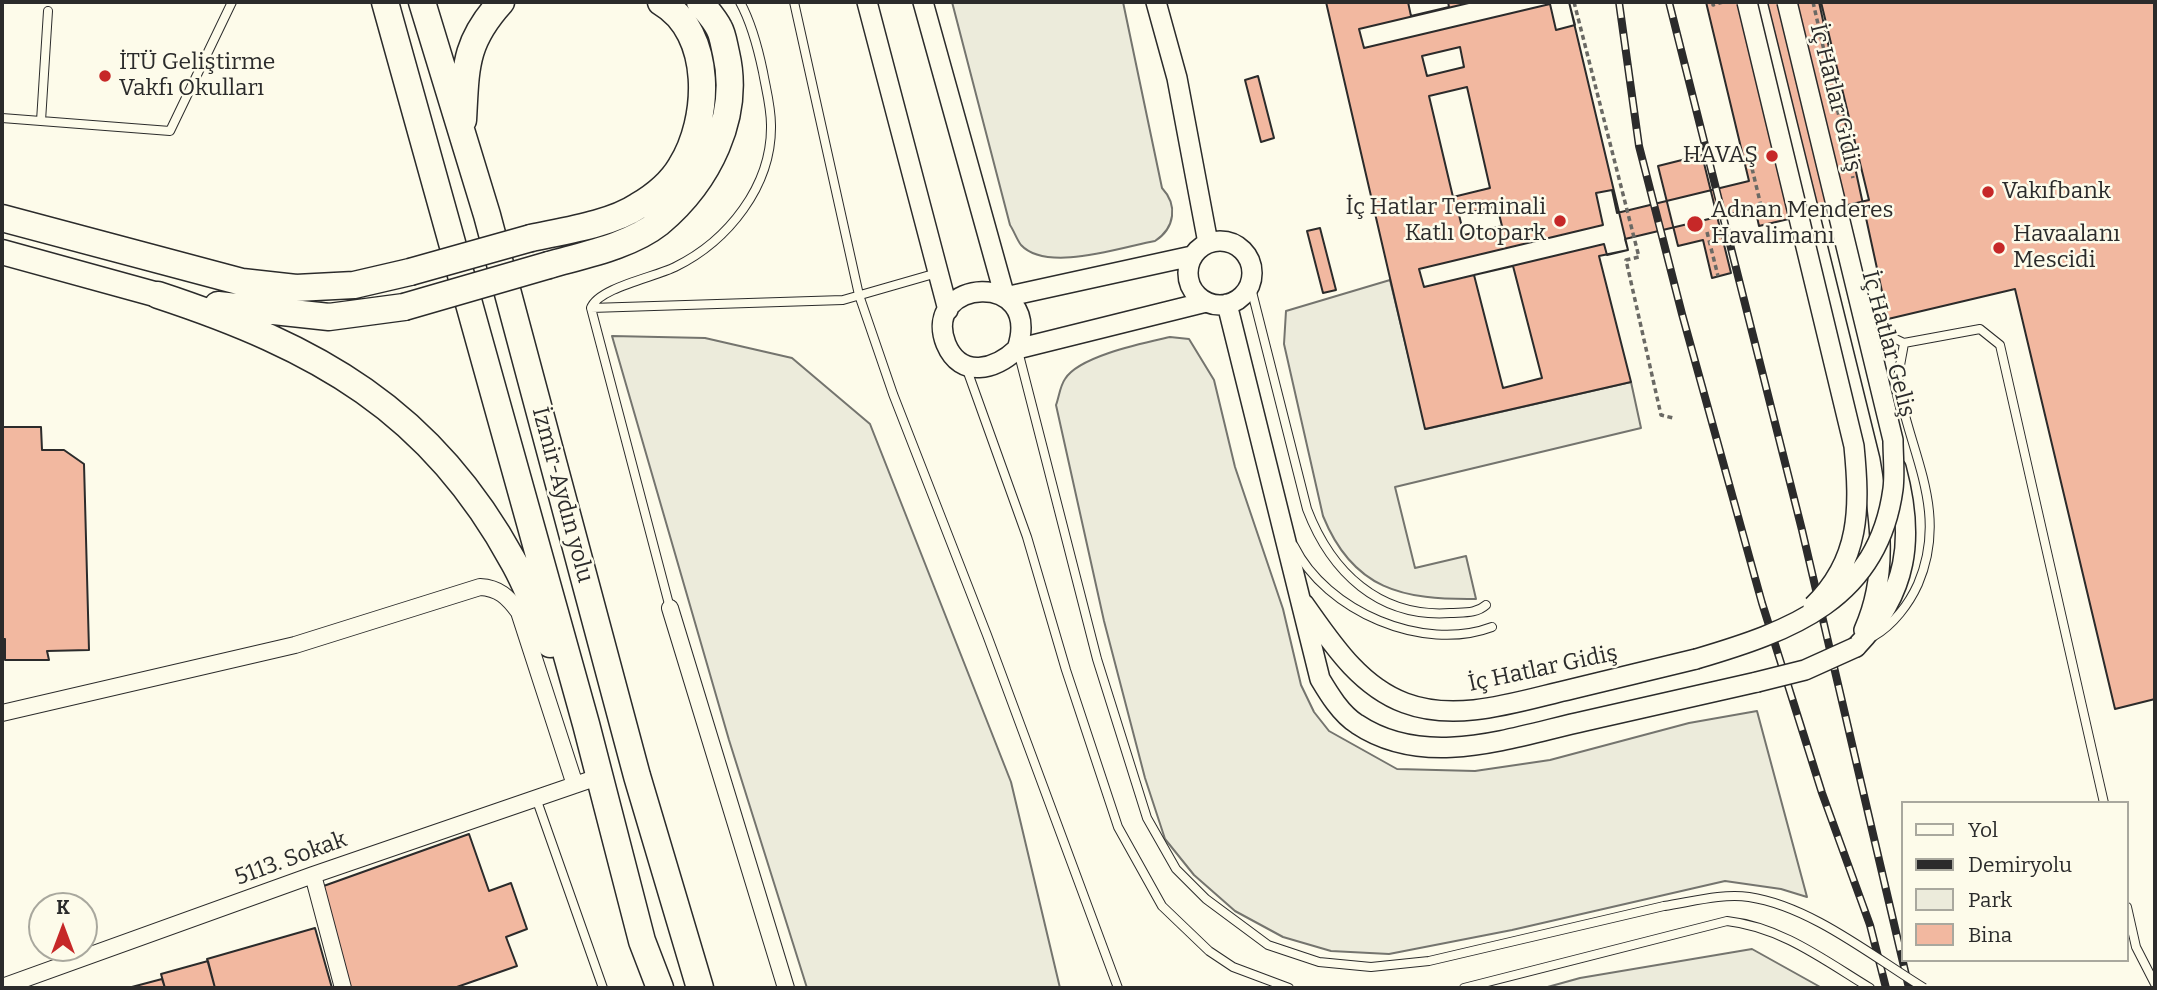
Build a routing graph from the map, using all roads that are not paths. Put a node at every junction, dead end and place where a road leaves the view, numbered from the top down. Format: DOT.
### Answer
graph roads {
  1 [pos="232,2"];
  2 [pos="385,2"];
  3 [pos="422,2"];
  4 [pos="500,2"];
  5 [pos="661,2"];
  6 [pos="700,2"];
  7 [pos="740,2"];
  8 [pos="794,2"];
  9 [pos="867,2"];
  10 [pos="923,2"];
  11 [pos="1747,2"];
  12 [pos="1757,2"];
  13 [pos="1778,2"];
  14 [pos="1787,2"];
  15 [pos="1156,3"];
  16 [pos="48,11"];
  17 [pos="2,118"];
  18 [pos="41,121"];
  19 [pos="462,139"];
  20 [pos="2,218"];
  21 [pos="1208,243"];
  22 [pos="2,252"];
  23 [pos="1192,256"];
  24 [pos="939,273"];
  25 [pos="1250,284"];
  26 [pos="158,295"];
  27 [pos="859,295"];
  28 [pos="1005,297"];
  29 [pos="1206,302"];
  30 [pos="1227,304"];
  31 [pos="591,308"];
  32 [pos="948,310"];
  33 [pos="1855,319"];
  34 [pos="1904,343"];
  35 [pos="1017,349"];
  36 [pos="965,364"];
  37 [pos="1277,512"];
  38 [pos="1297,594"];
  39 [pos="1486,605"];
  40 [pos="670,608"];
  41 [pos="1797,621"];
  42 [pos="1492,627"];
  43 [pos="1856,647"];
  44 [pos="2,713"];
  45 [pos="586,724"];
  46 [pos="586,781"];
  47 [pos="536,798"];
  48 [pos="2104,801"];
  49 [pos="313,875"];
  50 [pos="2129,916"];
  51 [pos="2155,984"];
  52 [pos="2,987"];
  53 [pos="342,988"];
  54 [pos="603,988"];
  55 [pos="660,988"];
  56 [pos="700,988"];
  57 [pos="786,988"];
  58 [pos="1118,988"];
  59 [pos="1289,988"];
  60 [pos="1464,988"];
  61 [pos="1870,988"];
  62 [pos="1924,988"];
  1 -- 18 [label="lane"];
  2 -- 45 [label="highway, İzmir-Aydın yolu"];
  3 -- 19 [label="highway, İzmir-Aydın yolu"];
  4 -- 19 [label="highway"];
  5 -- 20 [label="highway, bridge"];
  6 -- 26 [label="highway, bridge"];
  7 -- 31 [label="lane"];
  8 -- 27 [label="lane"];
  9 -- 24 [label="street"];
  10 -- 28 [label="street"];
  11 -- 41 [label="street, İç Hatlar Gidiş, bridge"];
  12 -- 43 [label="street, İç Hatlar Geliş"];
  13 -- 33 [label="street, İç Hatlar Geliş"];
  14 -- 41 [label="street, İç Hatlar Gidiş, bridge"];
  15 -- 21 [label="street"];
  16 -- 18 [label="lane"];
  17 -- 18 [label="lane"];
  19 -- 56 [label="highway, İzmir-Aydın yolu"];
  21 -- 23 [label="street"];
  21 -- 25 [label="street"];
  22 -- 26 [label="main road"];
  23 -- 28 [label="street"];
  23 -- 29 [label="street"];
  24 -- 27 [label="lane"];
  24 -- 32 [label="street"];
  25 -- 30 [label="street"];
  25 -- 39 [label="lane"];
  26 -- 45 [label="highway"];
  27 -- 31 [label="lane"];
  27 -- 58 [label="lane"];
  28 -- 32 [label="street"];
  28 -- 35 [label="street"];
  29 -- 30 [label="street"];
  29 -- 35 [label="street"];
  30 -- 37 [label="street, İç Hatlar Geliş"];
  31 -- 40 [label="lane"];
  32 -- 36 [label="street"];
  33 -- 34 [label="lane"];
  33 -- 43 [label="street, İç Hatlar Geliş"];
  34 -- 43 [label="lane"];
  34 -- 48 [label="lane"];
  35 -- 36 [label="street"];
  35 -- 62 [label="lane, bridge"];
  36 -- 59 [label="lane"];
  37 -- 38 [label="street, İç Hatlar Geliş"];
  37 -- 42 [label="lane"];
  38 -- 41 [label="street, İç Hatlar Gidiş, bridge"];
  38 -- 43 [label="street, İç Hatlar Geliş, bridge"];
  40 -- 57 [label="street"];
  44 -- 46 [label="street"];
  45 -- 46 [label="highway, İzmir-Aydın yolu"];
  46 -- 47 [label="street, 5113. Sokak"];
  46 -- 55 [label="highway, İzmir-Aydın yolu"];
  47 -- 49 [label="street, 5113. Sokak"];
  47 -- 54 [label="lane"];
  49 -- 52 [label="street, 5113. Sokak"];
  49 -- 53 [label="street"];
  50 -- 51 [label="lane"];
  60 -- 61 [label="lane"];
}
